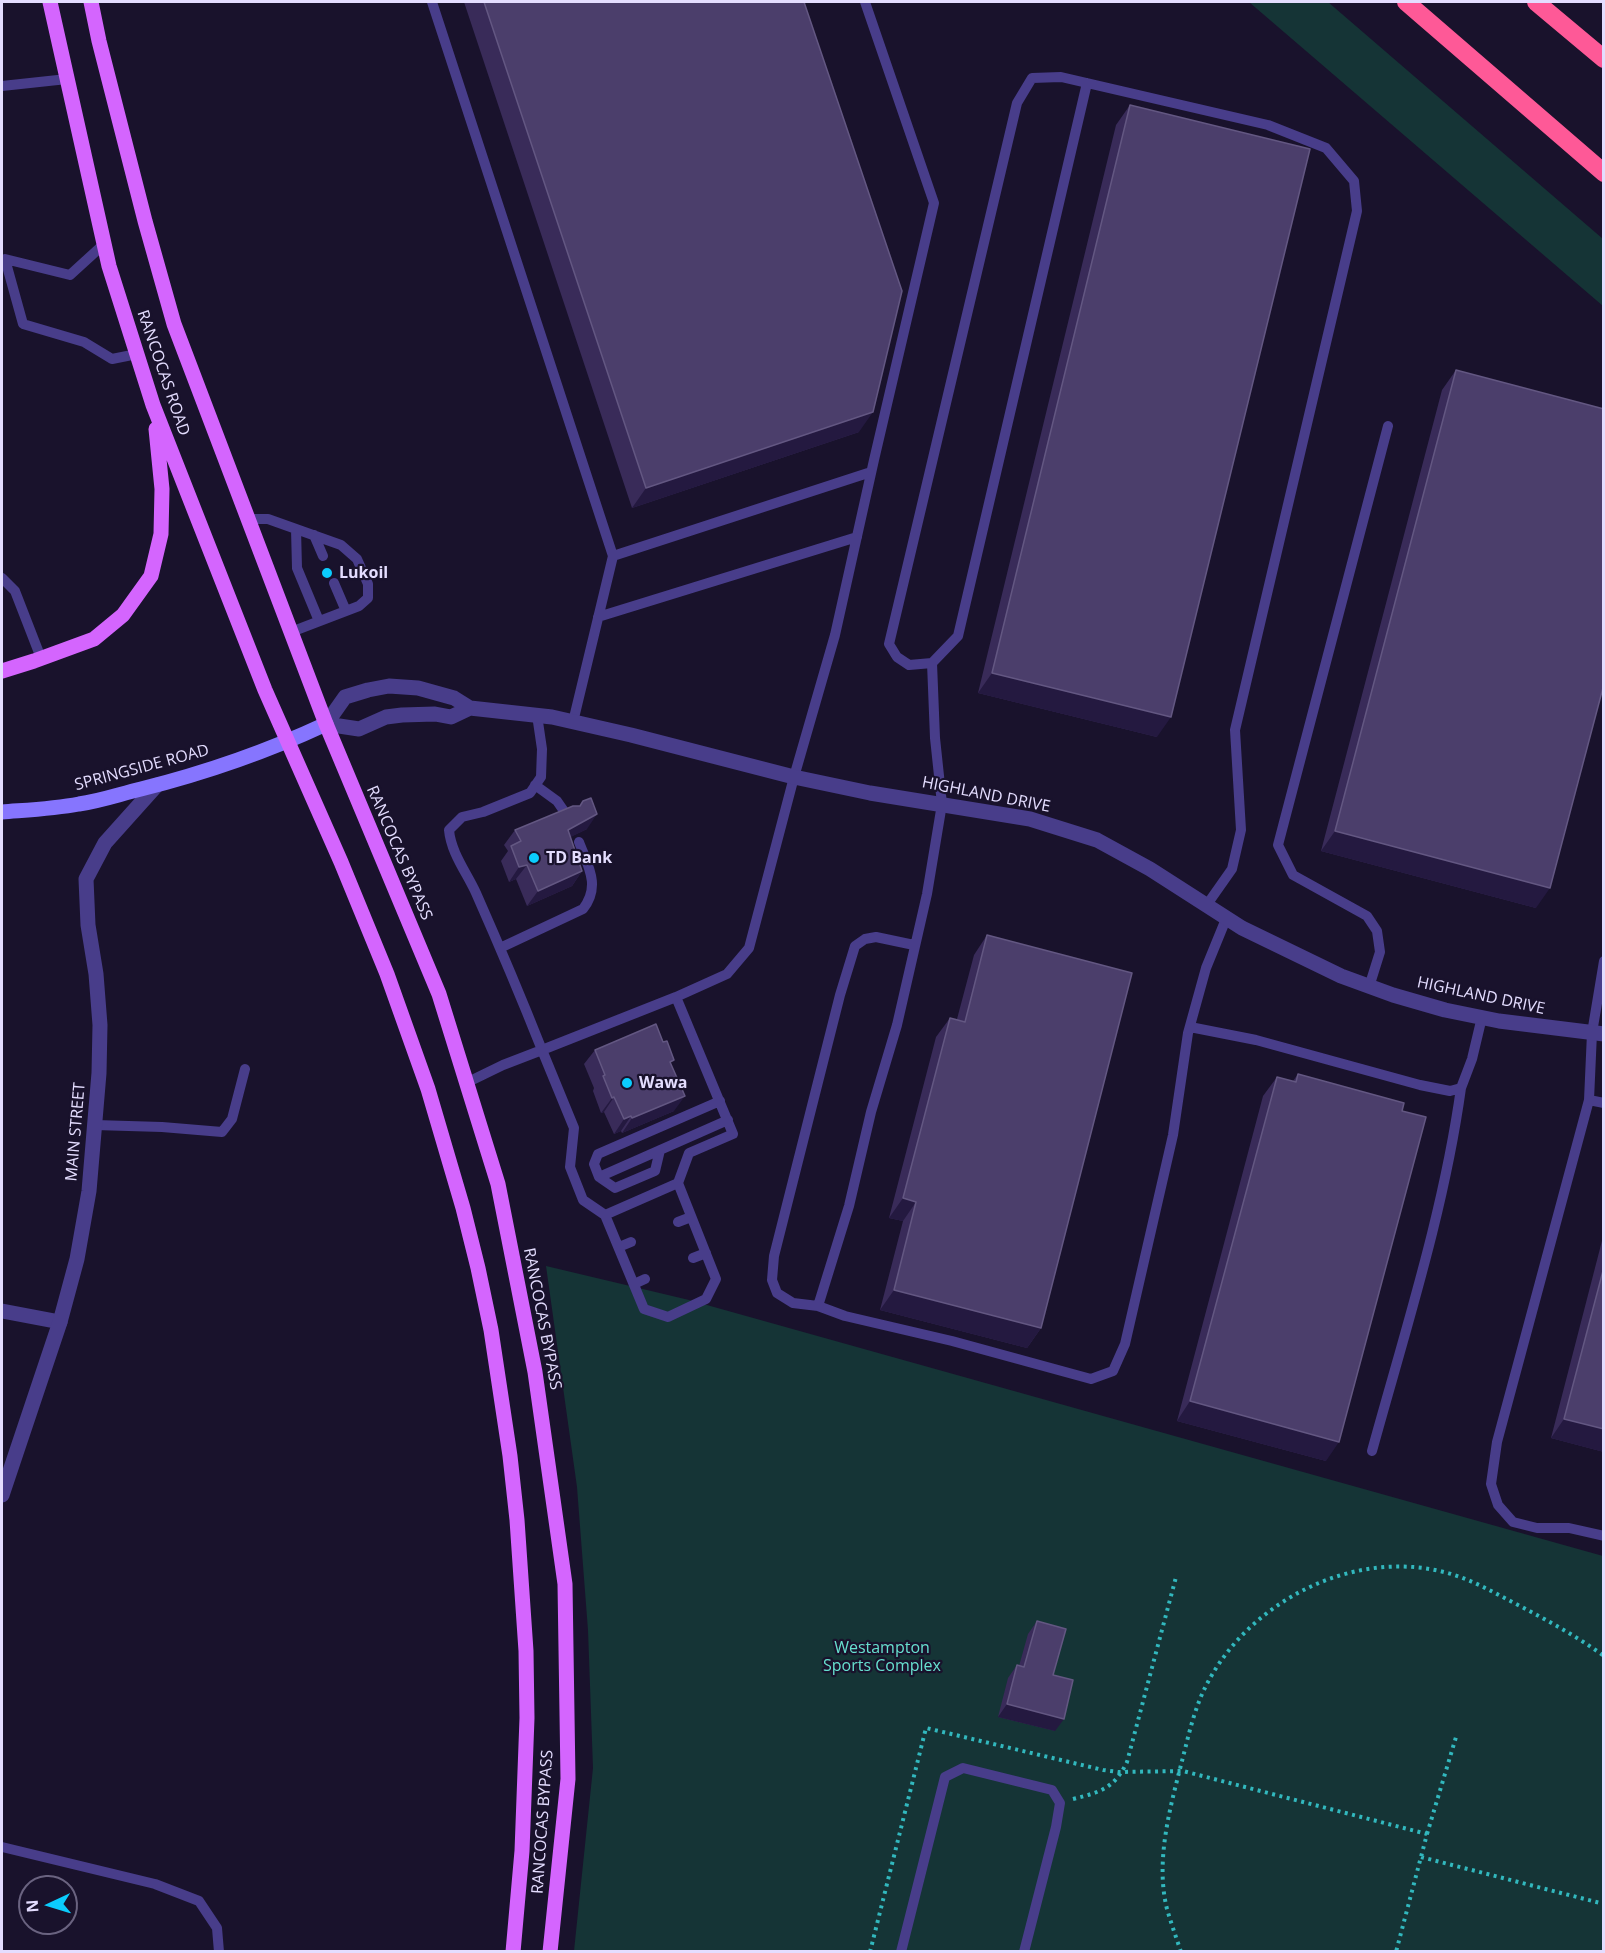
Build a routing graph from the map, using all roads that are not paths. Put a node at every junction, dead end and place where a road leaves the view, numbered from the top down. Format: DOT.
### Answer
graph roads {
  1 [pos="50,2"];
  2 [pos="91,2"];
  3 [pos="432,2"];
  4 [pos="865,2"];
  5 [pos="1406,2"];
  6 [pos="1536,2"];
  7 [pos="1604,59"];
  8 [pos="67,79"];
  9 [pos="1087,83"];
  10 [pos="2,86"];
  11 [pos="1604,173"];
  12 [pos="104,244"];
  13 [pos="3,255"];
  14 [pos="137,354"];
  15 [pos="153,405"];
  16 [pos="1388,426"];
  17 [pos="871,472"];
  18 [pos="248,519"];
  19 [pos="296,529"];
  20 [pos="314,535"];
  21 [pos="857,537"];
  22 [pos="323,556"];
  23 [pos="613,556"];
  24 [pos="2,578"];
  25 [pos="333,583"];
  26 [pos="346,611"];
  27 [pos="598,617"];
  28 [pos="319,621"];
  29 [pos="291,632"];
  30 [pos="40,658"];
  31 [pos="932,663"];
  32 [pos="2,671"];
  33 [pos="470,708"];
  34 [pos="537,715"];
  35 [pos="573,722"];
  36 [pos="326,724"];
  37 [pos="288,742"];
  38 [pos="794,777"];
  39 [pos="157,785"];
  40 [pos="535,785"];
  41 [pos="942,804"];
  42 [pos="2,812"];
  43 [pos="566,814"];
  44 [pos="579,842"];
  45 [pos="1206,906"];
  46 [pos="1226,919"];
  47 [pos="914,945"];
  48 [pos="500,948"];
  49 [pos="1604,961"];
  50 [pos="1369,987"];
  51 [pos="676,997"];
  52 [pos="1482,1017"];
  53 [pos="1190,1027"];
  54 [pos="1598,1034"];
  55 [pos="542,1050"];
  56 [pos="245,1069"];
  57 [pos="466,1083"];
  58 [pos="1461,1088"];
  59 [pos="1589,1100"];
  60 [pos="720,1101"];
  61 [pos="1604,1103"];
  62 [pos="728,1120"];
  63 [pos="95,1125"];
  64 [pos="660,1150"];
  65 [pos="599,1177"];
  66 [pos="678,1183"];
  67 [pos="605,1215"];
  68 [pos="691,1217"];
  69 [pos="678,1222"];
  70 [pos="631,1242"];
  71 [pos="619,1247"];
  72 [pos="706,1253"];
  73 [pos="693,1258"];
  74 [pos="645,1279"];
  75 [pos="634,1284"];
  76 [pos="818,1306"];
  77 [pos="2,1311"];
  78 [pos="60,1322"];
  79 [pos="1372,1451"];
  80 [pos="2,1495"];
  81 [pos="1604,1536"];
  82 [pos="2,1847"];
  83 [pos="219,1952"];
  84 [pos="513,1952"];
  85 [pos="550,1952"];
  86 [pos="901,1952"];
  87 [pos="1024,1952"];
  1 -- 8 [label="main road, RANCOCAS ROAD"];
  2 -- 18 [label="main road, RANCOCAS ROAD"];
  3 -- 23 [label="lane"];
  4 -- 17 [label="lane"];
  5 -- 11 [label="highway"];
  6 -- 7 [label="highway"];
  8 -- 10 [label="lane"];
  8 -- 12 [label="main road, RANCOCAS ROAD"];
  9 -- 31 [label="lane"];
  9 -- 31 [label="lane"];
  9 -- 45 [label="lane"];
  12 -- 13 [label="lane"];
  12 -- 14 [label="main road, RANCOCAS ROAD"];
  13 -- 14 [label="lane"];
  14 -- 15 [label="main road, RANCOCAS ROAD"];
  15 -- 30 [label="main road"];
  15 -- 37 [label="main road, RANCOCAS ROAD"];
  16 -- 50 [label="lane"];
  17 -- 21 [label="lane"];
  17 -- 23 [label="lane"];
  18 -- 19 [label="lane"];
  18 -- 29 [label="main road, RANCOCAS ROAD"];
  19 -- 20 [label="lane"];
  19 -- 28 [label="lane"];
  20 -- 22 [label="lane"];
  20 -- 26 [label="lane"];
  21 -- 27 [label="lane"];
  21 -- 38 [label="lane"];
  23 -- 27 [label="lane"];
  24 -- 30 [label="lane"];
  25 -- 26 [label="lane"];
  26 -- 28 [label="lane"];
  27 -- 35 [label="lane"];
  28 -- 29 [label="lane"];
  29 -- 36 [label="main road, RANCOCAS ROAD"];
  30 -- 32 [label="main road"];
  31 -- 41 [label="lane"];
  33 -- 34 [label="street, HIGHLAND DRIVE"];
  33 -- 36 [label="street, HIGHLAND DRIVE"];
  33 -- 36 [label="street, HIGHLAND DRIVE"];
  34 -- 35 [label="street, HIGHLAND DRIVE"];
  34 -- 40 [label="lane"];
  35 -- 38 [label="street, HIGHLAND DRIVE"];
  36 -- 37 [label="main road, SPRINGSIDE ROAD"];
  36 -- 57 [label="main road, RANCOCAS BYPASS"];
  37 -- 39 [label="main road, SPRINGSIDE ROAD"];
  37 -- 84 [label="main road, RANCOCAS BYPASS"];
  38 -- 41 [label="street, HIGHLAND DRIVE"];
  38 -- 51 [label="lane"];
  39 -- 42 [label="main road, SPRINGSIDE ROAD"];
  39 -- 63 [label="street, MAIN STREET"];
  40 -- 43 [label="lane"];
  40 -- 48 [label="lane"];
  41 -- 45 [label="street, HIGHLAND DRIVE"];
  41 -- 47 [label="lane"];
  44 -- 48 [label="lane"];
  45 -- 46 [label="street, HIGHLAND DRIVE"];
  46 -- 50 [label="street, HIGHLAND DRIVE"];
  46 -- 53 [label="lane"];
  47 -- 76 [label="lane"];
  47 -- 76 [label="lane"];
  48 -- 55 [label="lane"];
  49 -- 54 [label="lane"];
  50 -- 52 [label="street, HIGHLAND DRIVE"];
  51 -- 55 [label="lane"];
  51 -- 60 [label="lane"];
  52 -- 54 [label="street, HIGHLAND DRIVE"];
  52 -- 58 [label="lane"];
  53 -- 58 [label="lane"];
  53 -- 76 [label="lane"];
  54 -- 59 [label="lane"];
  55 -- 57 [label="lane"];
  55 -- 67 [label="lane"];
  56 -- 63 [label="lane"];
  57 -- 85 [label="main road, RANCOCAS BYPASS"];
  58 -- 79 [label="lane"];
  59 -- 61 [label="lane"];
  59 -- 81 [label="lane"];
  60 -- 62 [label="lane"];
  60 -- 65 [label="lane"];
  62 -- 64 [label="lane"];
  62 -- 66 [label="lane"];
  63 -- 78 [label="street, MAIN STREET"];
  64 -- 65 [label="lane"];
  64 -- 65 [label="lane"];
  66 -- 67 [label="lane"];
  66 -- 68 [label="lane"];
  67 -- 71 [label="lane"];
  68 -- 69 [label="lane"];
  68 -- 72 [label="lane"];
  70 -- 71 [label="lane"];
  71 -- 75 [label="lane"];
  72 -- 73 [label="lane"];
  72 -- 75 [label="lane"];
  74 -- 75 [label="lane"];
  77 -- 78 [label="street"];
  78 -- 80 [label="street, MAIN STREET"];
  82 -- 83 [label="lane"];
  86 -- 87 [label="lane"];
}
